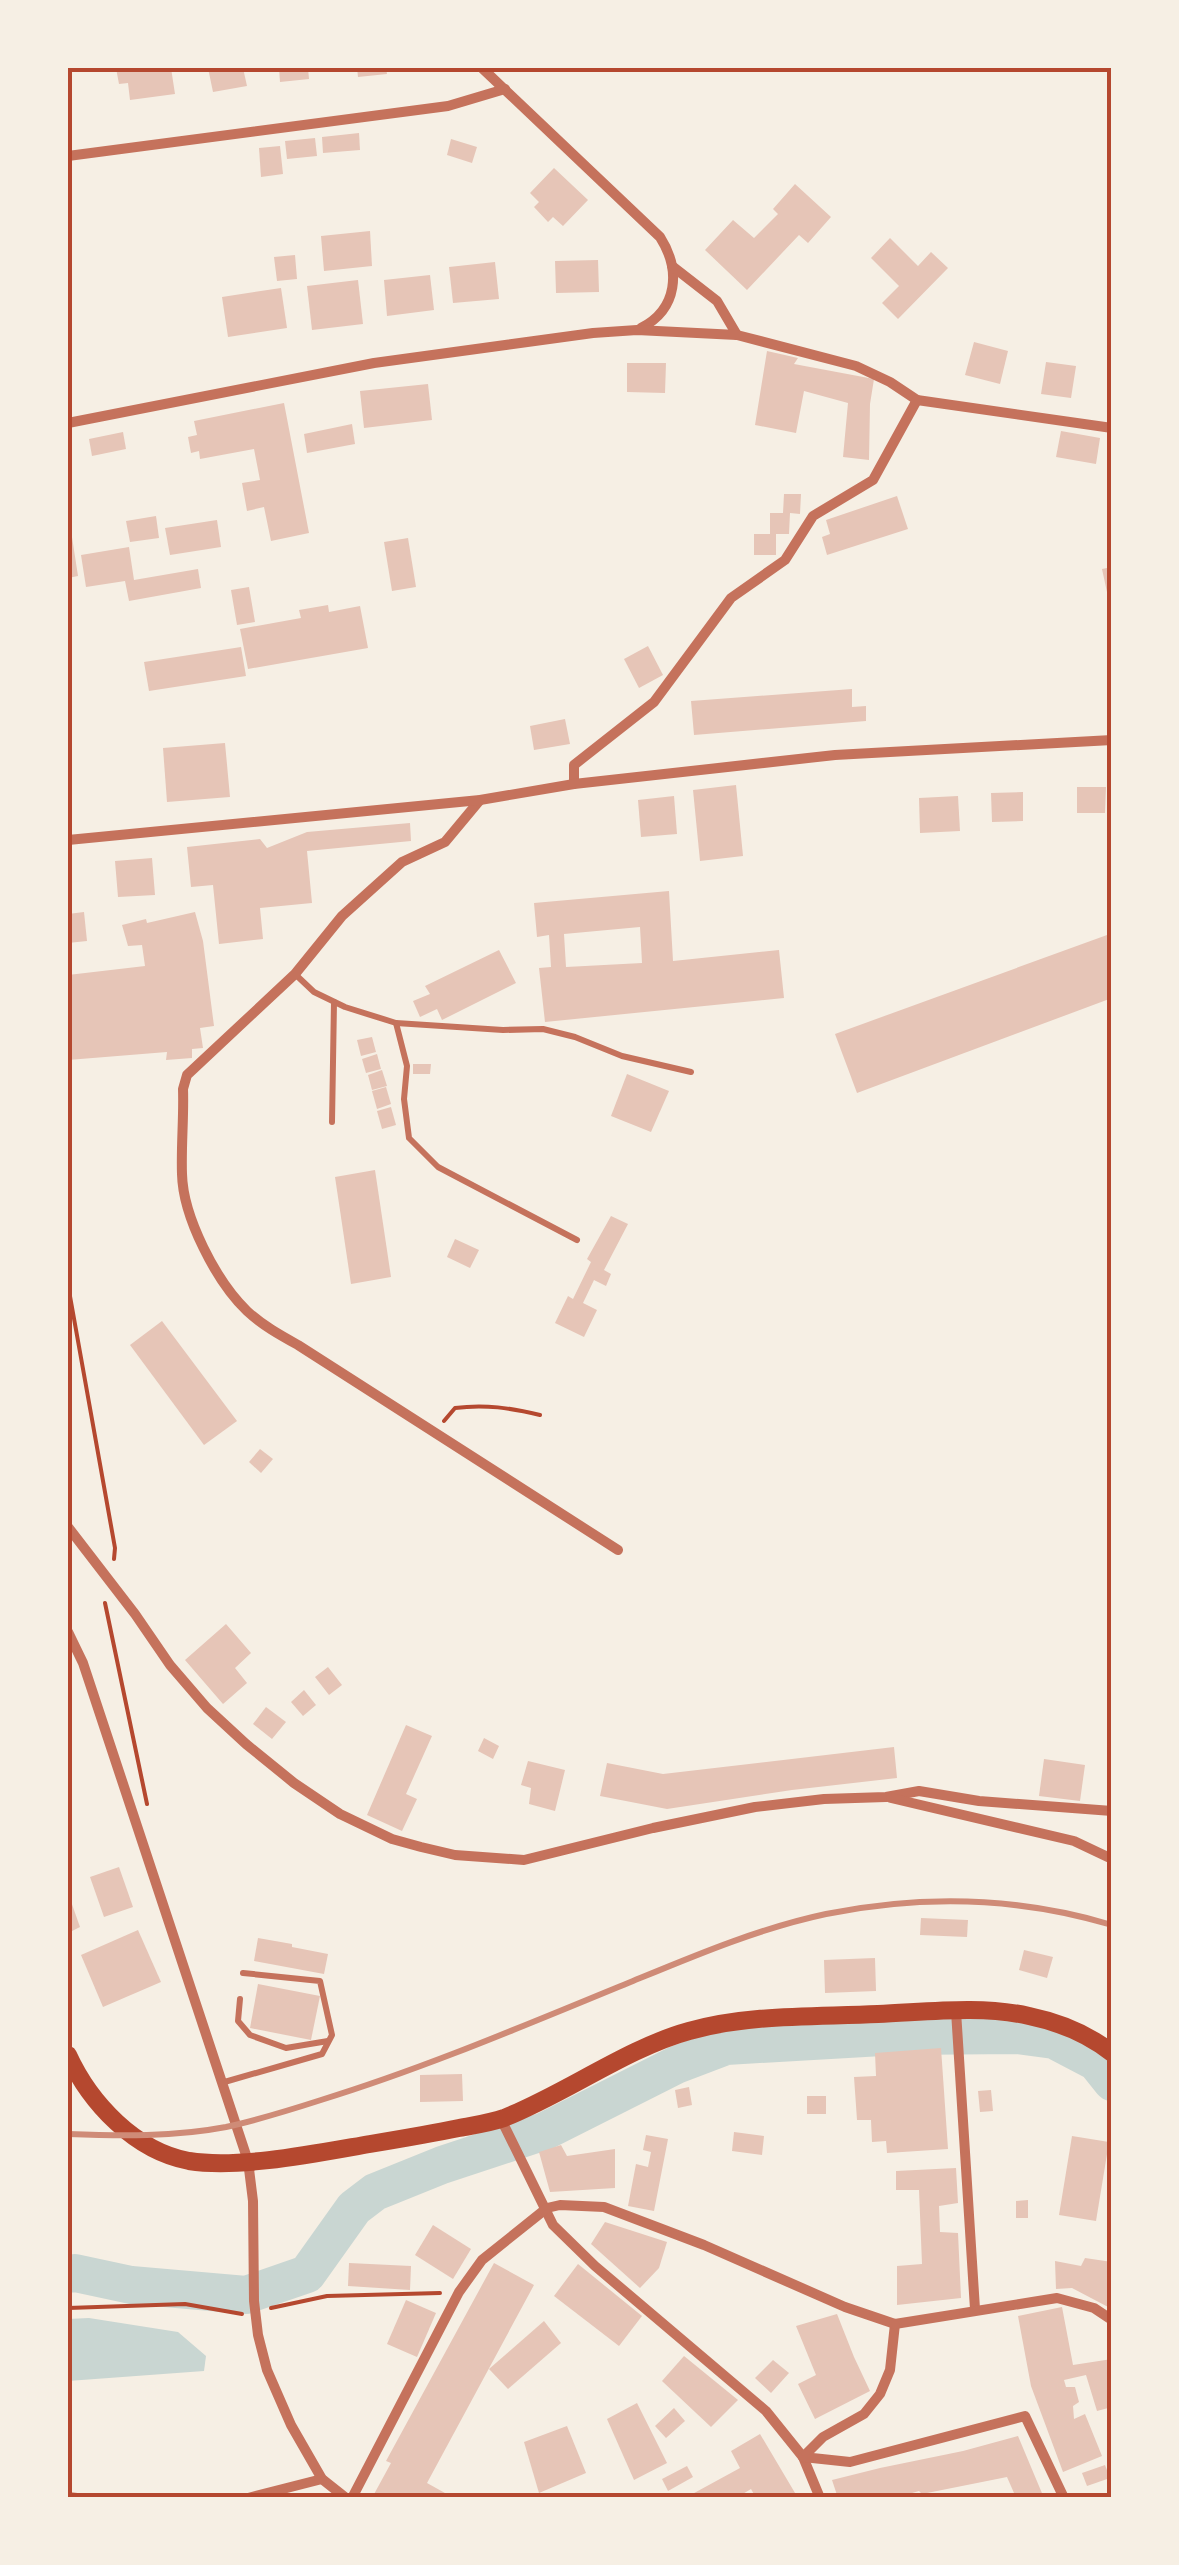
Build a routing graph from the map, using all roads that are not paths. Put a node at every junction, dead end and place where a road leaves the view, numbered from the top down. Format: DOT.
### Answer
graph roads {
  1 [pos="482,68"];
  2 [pos="505,89"];
  3 [pos="68,156"];
  4 [pos="672,266"];
  5 [pos="637,330"];
  6 [pos="737,335"];
  7 [pos="917,400"];
  8 [pos="68,423"];
  9 [pos="1112,428"];
  10 [pos="1112,740"];
  11 [pos="574,784"];
  12 [pos="480,800"];
  13 [pos="68,840"];
  14 [pos="294,974"];
  15 [pos="334,1002"];
  16 [pos="396,1023"];
  17 [pos="691,1072"];
  18 [pos="332,1122"];
  19 [pos="577,1240"];
  20 [pos="68,1527"];
  21 [pos="618,1550"];
  22 [pos="68,1632"];
  23 [pos="886,1797"];
  24 [pos="1112,1811"];
  25 [pos="1112,1859"];
  26 [pos="243,1973"];
  27 [pos="240,1999"];
  28 [pos="957,2018"];
  29 [pos="329,2041"];
  30 [pos="1112,2053"];
  31 [pos="68,2055"];
  32 [pos="220,2083"];
  33 [pos="504,2125"];
  34 [pos="248,2161"];
  35 [pos="546,2208"];
  36 [pos="976,2310"];
  37 [pos="1112,2320"];
  38 [pos="895,2324"];
  39 [pos="803,2457"];
  40 [pos="322,2480"];
  41 [pos="68,2497"];
  42 [pos="78,2498"];
  43 [pos="248,2498"];
  44 [pos="349,2498"];
  45 [pos="820,2498"];
  46 [pos="1064,2498"];
  1 -- 2 [label="street"];
  2 -- 3 [label="street"];
  2 -- 4 [label="street"];
  4 -- 5 [label="street"];
  4 -- 6 [label="street"];
  5 -- 6 [label="street"];
  5 -- 8 [label="street"];
  6 -- 7 [label="street"];
  7 -- 9 [label="street"];
  7 -- 11 [label="street"];
  10 -- 11 [label="street"];
  11 -- 12 [label="street"];
  12 -- 13 [label="street"];
  12 -- 14 [label="street"];
  14 -- 15 [label="lane"];
  14 -- 21 [label="street"];
  15 -- 16 [label="lane"];
  15 -- 18 [label="lane"];
  16 -- 17 [label="lane"];
  16 -- 19 [label="lane"];
  20 -- 23 [label="street"];
  22 -- 32 [label="street"];
  23 -- 24 [label="street"];
  23 -- 25 [label="street"];
  26 -- 29 [label="lane"];
  27 -- 29 [label="lane"];
  28 -- 30 [label="main road"];
  28 -- 33 [label="main road"];
  28 -- 36 [label="street"];
  29 -- 32 [label="lane"];
  31 -- 34 [label="main road"];
  32 -- 34 [label="street"];
  33 -- 34 [label="main road"];
  33 -- 35 [label="street"];
  34 -- 40 [label="street"];
  35 -- 38 [label="street"];
  35 -- 39 [label="street"];
  35 -- 44 [label="street"];
  36 -- 37 [label="street"];
  36 -- 38 [label="street"];
  38 -- 39 [label="street"];
  39 -- 45 [label="street"];
  39 -- 46 [label="street"];
  40 -- 43 [label="street"];
  40 -- 44 [label="street"];
  41 -- 42 [label="street"];
}
